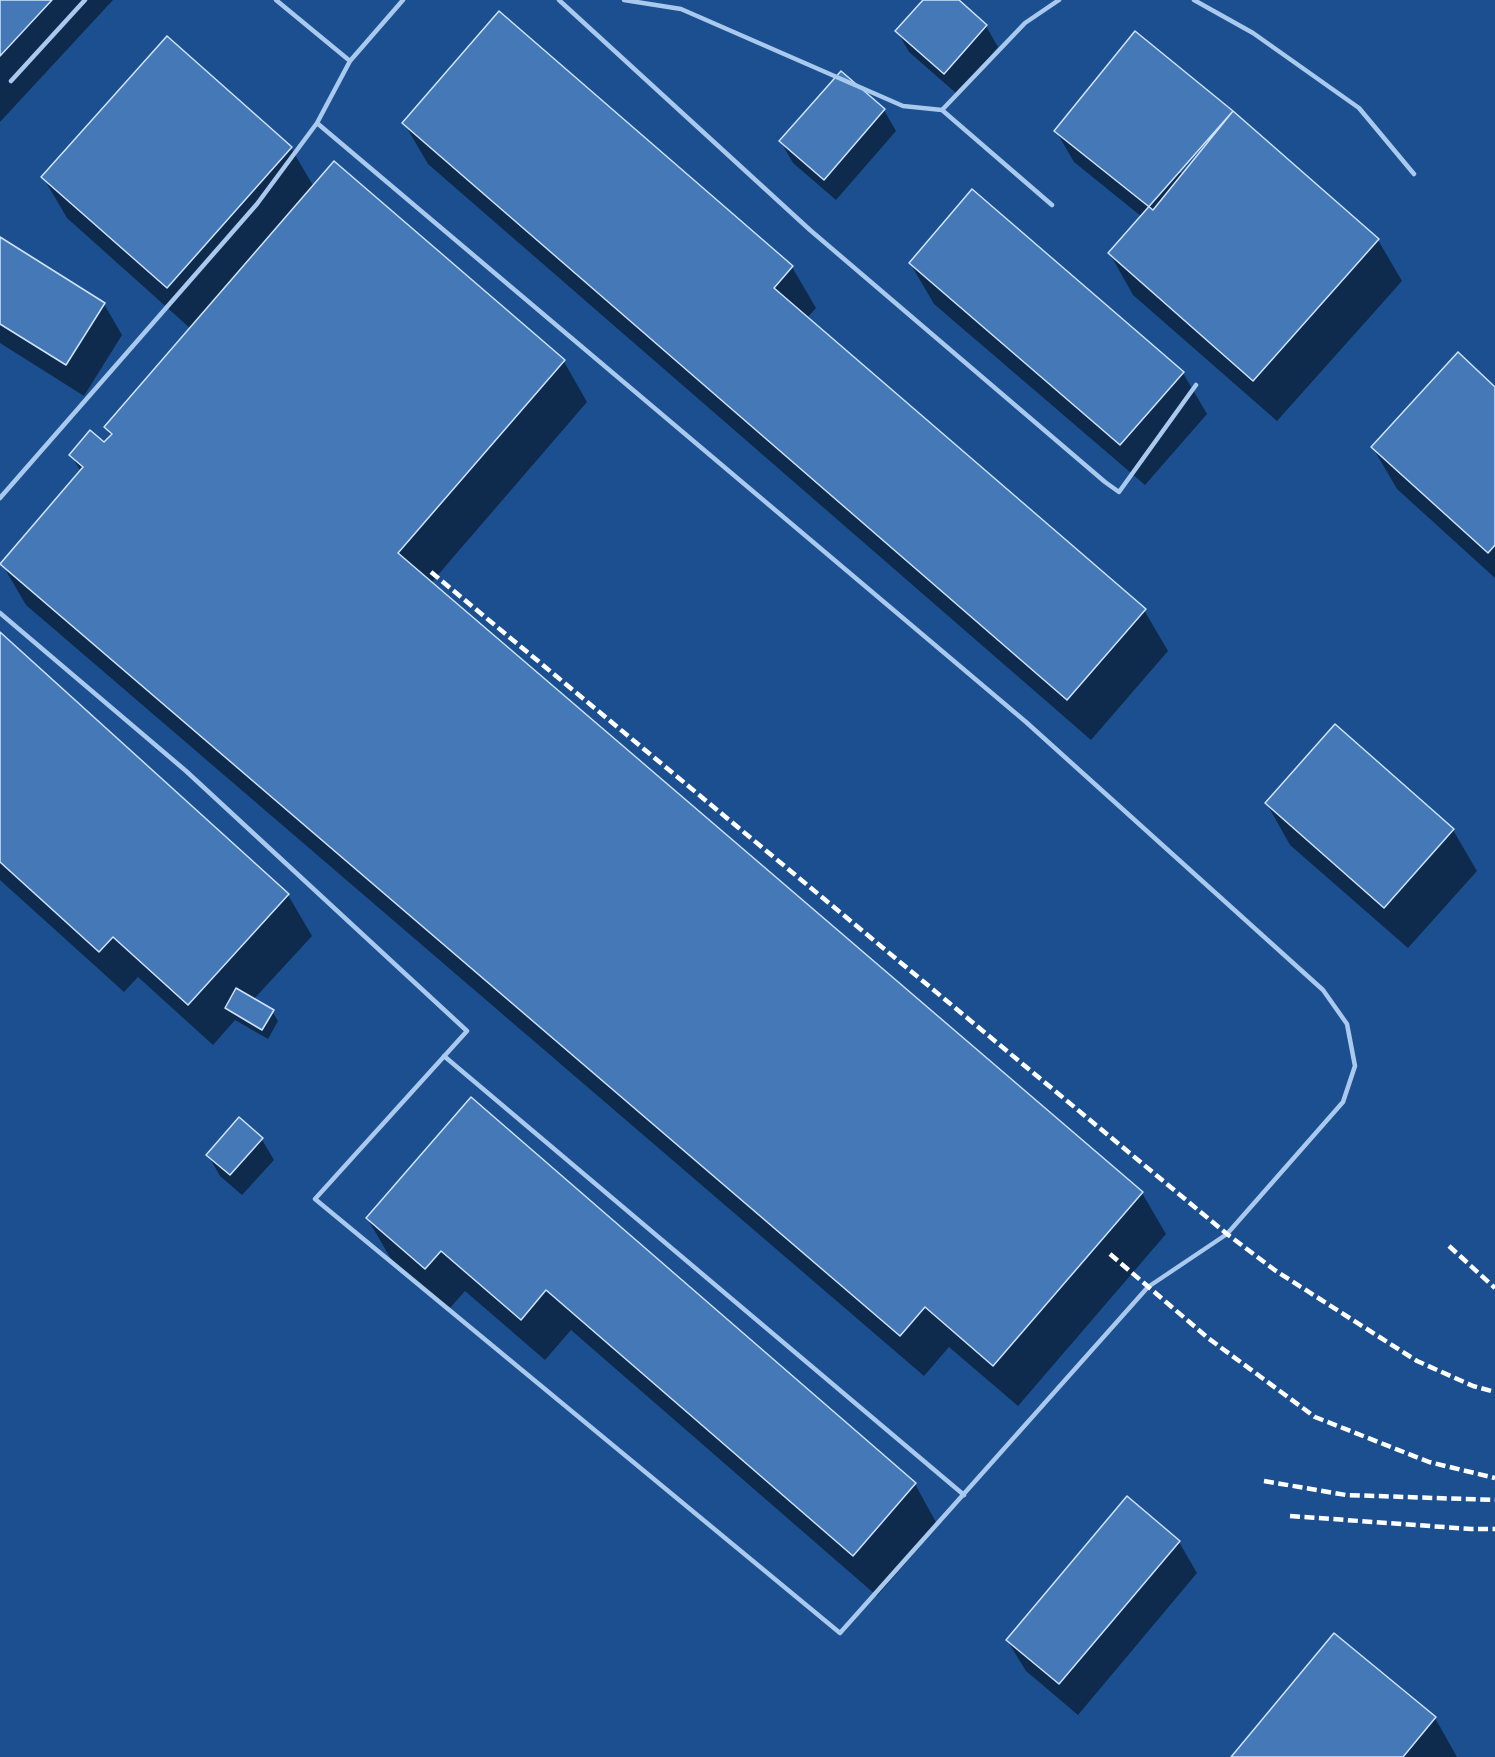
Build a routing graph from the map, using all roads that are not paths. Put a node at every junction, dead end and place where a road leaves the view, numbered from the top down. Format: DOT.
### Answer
graph roads {
  1 [pos="85,0"];
  2 [pos="276,0"];
  3 [pos="403,0"];
  4 [pos="559,0"];
  5 [pos="624,0"];
  6 [pos="1059,0"];
  7 [pos="1194,0"];
  8 [pos="350,61"];
  9 [pos="11,81"];
  10 [pos="942,110"];
  11 [pos="316,123"];
  12 [pos="1414,174"];
  13 [pos="1052,205"];
  14 [pos="1196,386"];
  15 [pos="0,498"];
  16 [pos="0,613"];
  17 [pos="444,1056"];
  18 [pos="963,1495"];
  1 -- 9 [label="lane"];
  2 -- 8 [label="lane"];
  3 -- 8 [label="lane"];
  4 -- 14 [label="lane"];
  5 -- 10 [label="lane"];
  6 -- 10 [label="lane"];
  7 -- 12 [label="lane"];
  8 -- 11 [label="lane"];
  10 -- 13 [label="lane"];
  11 -- 15 [label="lane"];
  11 -- 18 [label="lane"];
  16 -- 17 [label="lane"];
  17 -- 18 [label="lane"];
  17 -- 18 [label="lane"];
}
